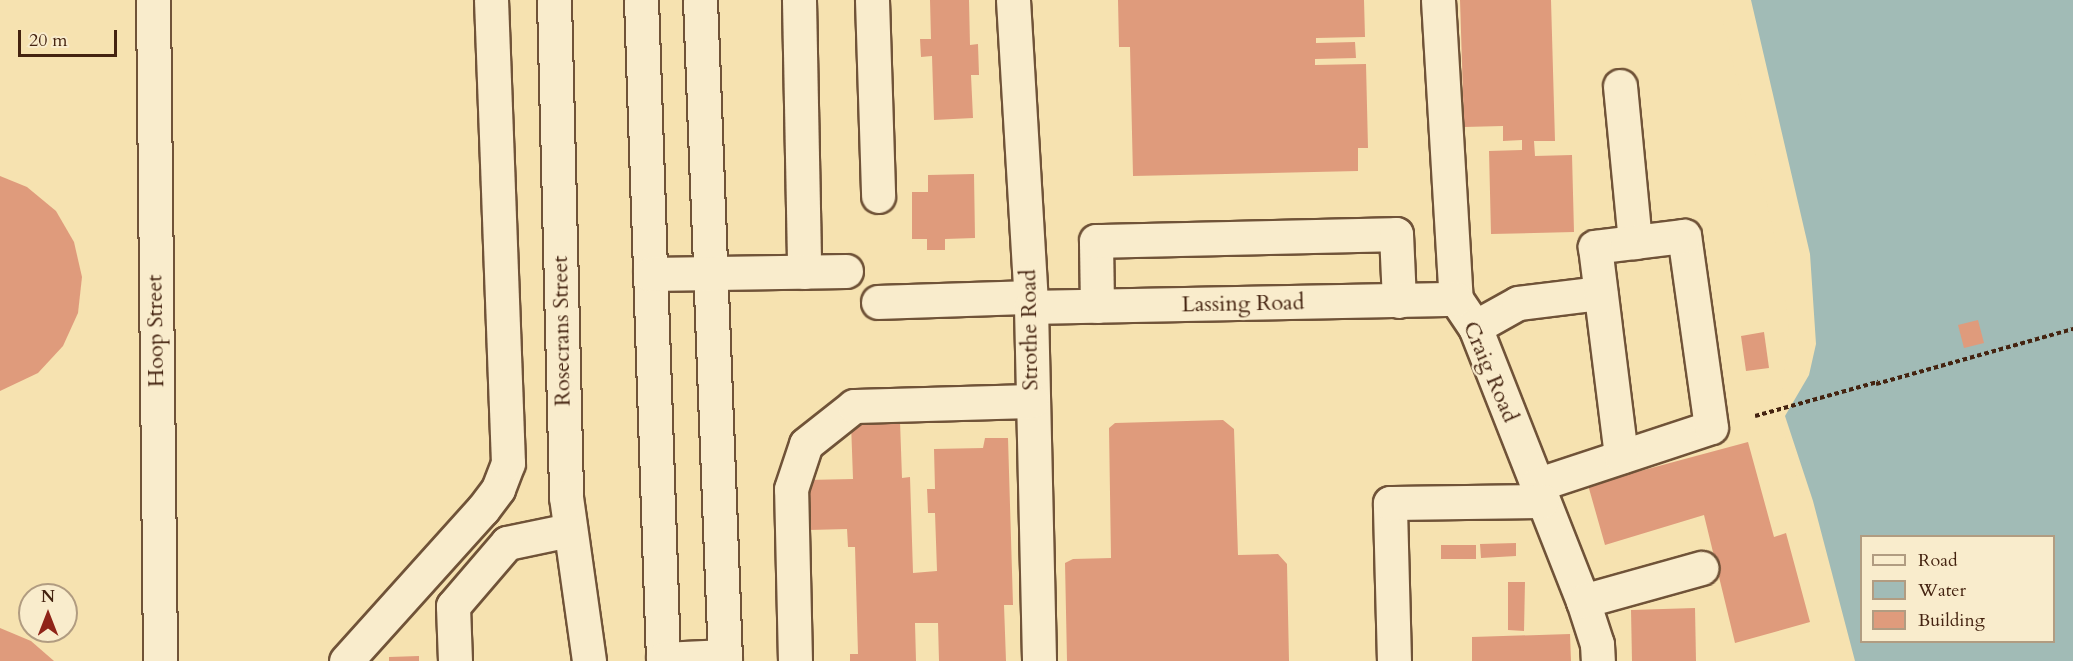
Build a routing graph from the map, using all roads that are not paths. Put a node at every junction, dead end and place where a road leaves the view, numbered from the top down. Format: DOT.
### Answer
graph roads {
  1 [pos="153,0"];
  2 [pos="491,0"];
  3 [pos="554,0"];
  4 [pos="641,0"];
  5 [pos="700,0"];
  6 [pos="799,0"];
  7 [pos="872,0"];
  8 [pos="1013,0"];
  9 [pos="1438,0"];
  10 [pos="1620,86"];
  11 [pos="878,196"];
  12 [pos="1635,242"];
  13 [pos="804,272"];
  14 [pos="846,272"];
  15 [pos="711,273"];
  16 [pos="651,274"];
  17 [pos="1600,293"];
  18 [pos="1456,299"];
  19 [pos="1399,301"];
  20 [pos="878,302"];
  21 [pos="1031,302"];
  22 [pos="1097,306"];
  23 [pos="1475,327"];
  24 [pos="1032,401"];
  25 [pos="1621,456"];
  26 [pos="1539,493"];
  27 [pos="569,530"];
  28 [pos="1701,568"];
  29 [pos="1583,601"];
  30 [pos="725,659"];
  31 [pos="160,661"];
  32 [pos="346,661"];
  33 [pos="455,661"];
  34 [pos="588,661"];
  35 [pos="795,661"];
  36 [pos="1039,661"];
  37 [pos="1394,661"];
  38 [pos="1598,661"];
  1 -- 31 [label="street, Hoop Street"];
  2 -- 32 [label="street"];
  3 -- 27 [label="street, Rosecrans Street"];
  4 -- 16 [label="street"];
  5 -- 15 [label="street"];
  6 -- 13 [label="street"];
  7 -- 11 [label="street"];
  8 -- 21 [label="street, Strothe Road"];
  9 -- 18 [label="street, Craig Road"];
  10 -- 12 [label="street"];
  12 -- 17 [label="street"];
  12 -- 25 [label="street"];
  13 -- 14 [label="street"];
  13 -- 15 [label="street"];
  15 -- 16 [label="street"];
  15 -- 30 [label="street"];
  16 -- 30 [label="street"];
  17 -- 23 [label="street"];
  17 -- 25 [label="street"];
  18 -- 19 [label="street, Lassing Road"];
  18 -- 23 [label="street, Craig Road"];
  19 -- 22 [label="street, Lassing Road"];
  19 -- 22 [label="street"];
  20 -- 21 [label="street, Lassing Road"];
  21 -- 22 [label="street, Lassing Road"];
  21 -- 24 [label="street, Strothe Road"];
  23 -- 26 [label="street, Craig Road"];
  24 -- 35 [label="street"];
  24 -- 36 [label="street, Strothe Road"];
  25 -- 26 [label="street"];
  26 -- 29 [label="street, Craig Road"];
  26 -- 37 [label="street"];
  27 -- 33 [label="street"];
  27 -- 34 [label="street, Rosecrans Street"];
  28 -- 29 [label="street"];
  29 -- 38 [label="street, Craig Road"];
}
